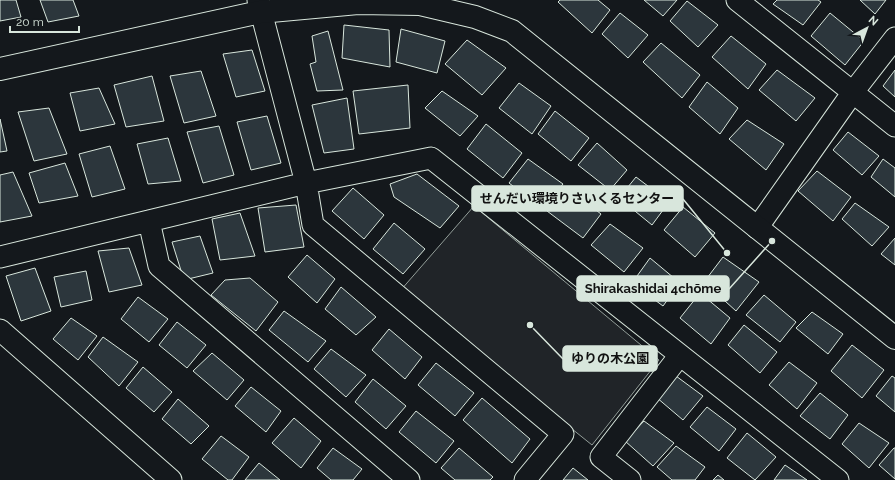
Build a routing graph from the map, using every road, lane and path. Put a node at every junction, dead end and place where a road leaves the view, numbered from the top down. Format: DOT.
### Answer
graph roads {
  1 [pos="737,0"];
  2 [pos="259,6"];
  3 [pos="895,38"];
  4 [pos="0,69"];
  5 [pos="853,92"];
  6 [pos="895,126"];
  7 [pos="306,183"];
  8 [pos="149,221"];
  9 [pos="757,228"];
  10 [pos="0,257"];
  11 [pos="0,330"];
  12 [pos="895,338"];
  13 [pos="680,355"];
  14 [pos="171,480"];
  15 [pos="409,480"];
  16 [pos="525,480"];
  17 [pos="630,480"];
  18 [pos="838,480"];
  1 -- 5 [label="street"];
  2 -- 4 [label="street"];
  2 -- 7 [label="street"];
  2 -- 9 [label="street"];
  3 -- 5 [label="street"];
  5 -- 6 [label="street"];
  5 -- 9 [label="street"];
  7 -- 8 [label="street"];
  7 -- 13 [label="street"];
  7 -- 16 [label="street"];
  8 -- 10 [label="street"];
  8 -- 15 [label="street"];
  9 -- 12 [label="street"];
  11 -- 14 [label="street"];
  13 -- 17 [label="street"];
  13 -- 18 [label="street"];
}
